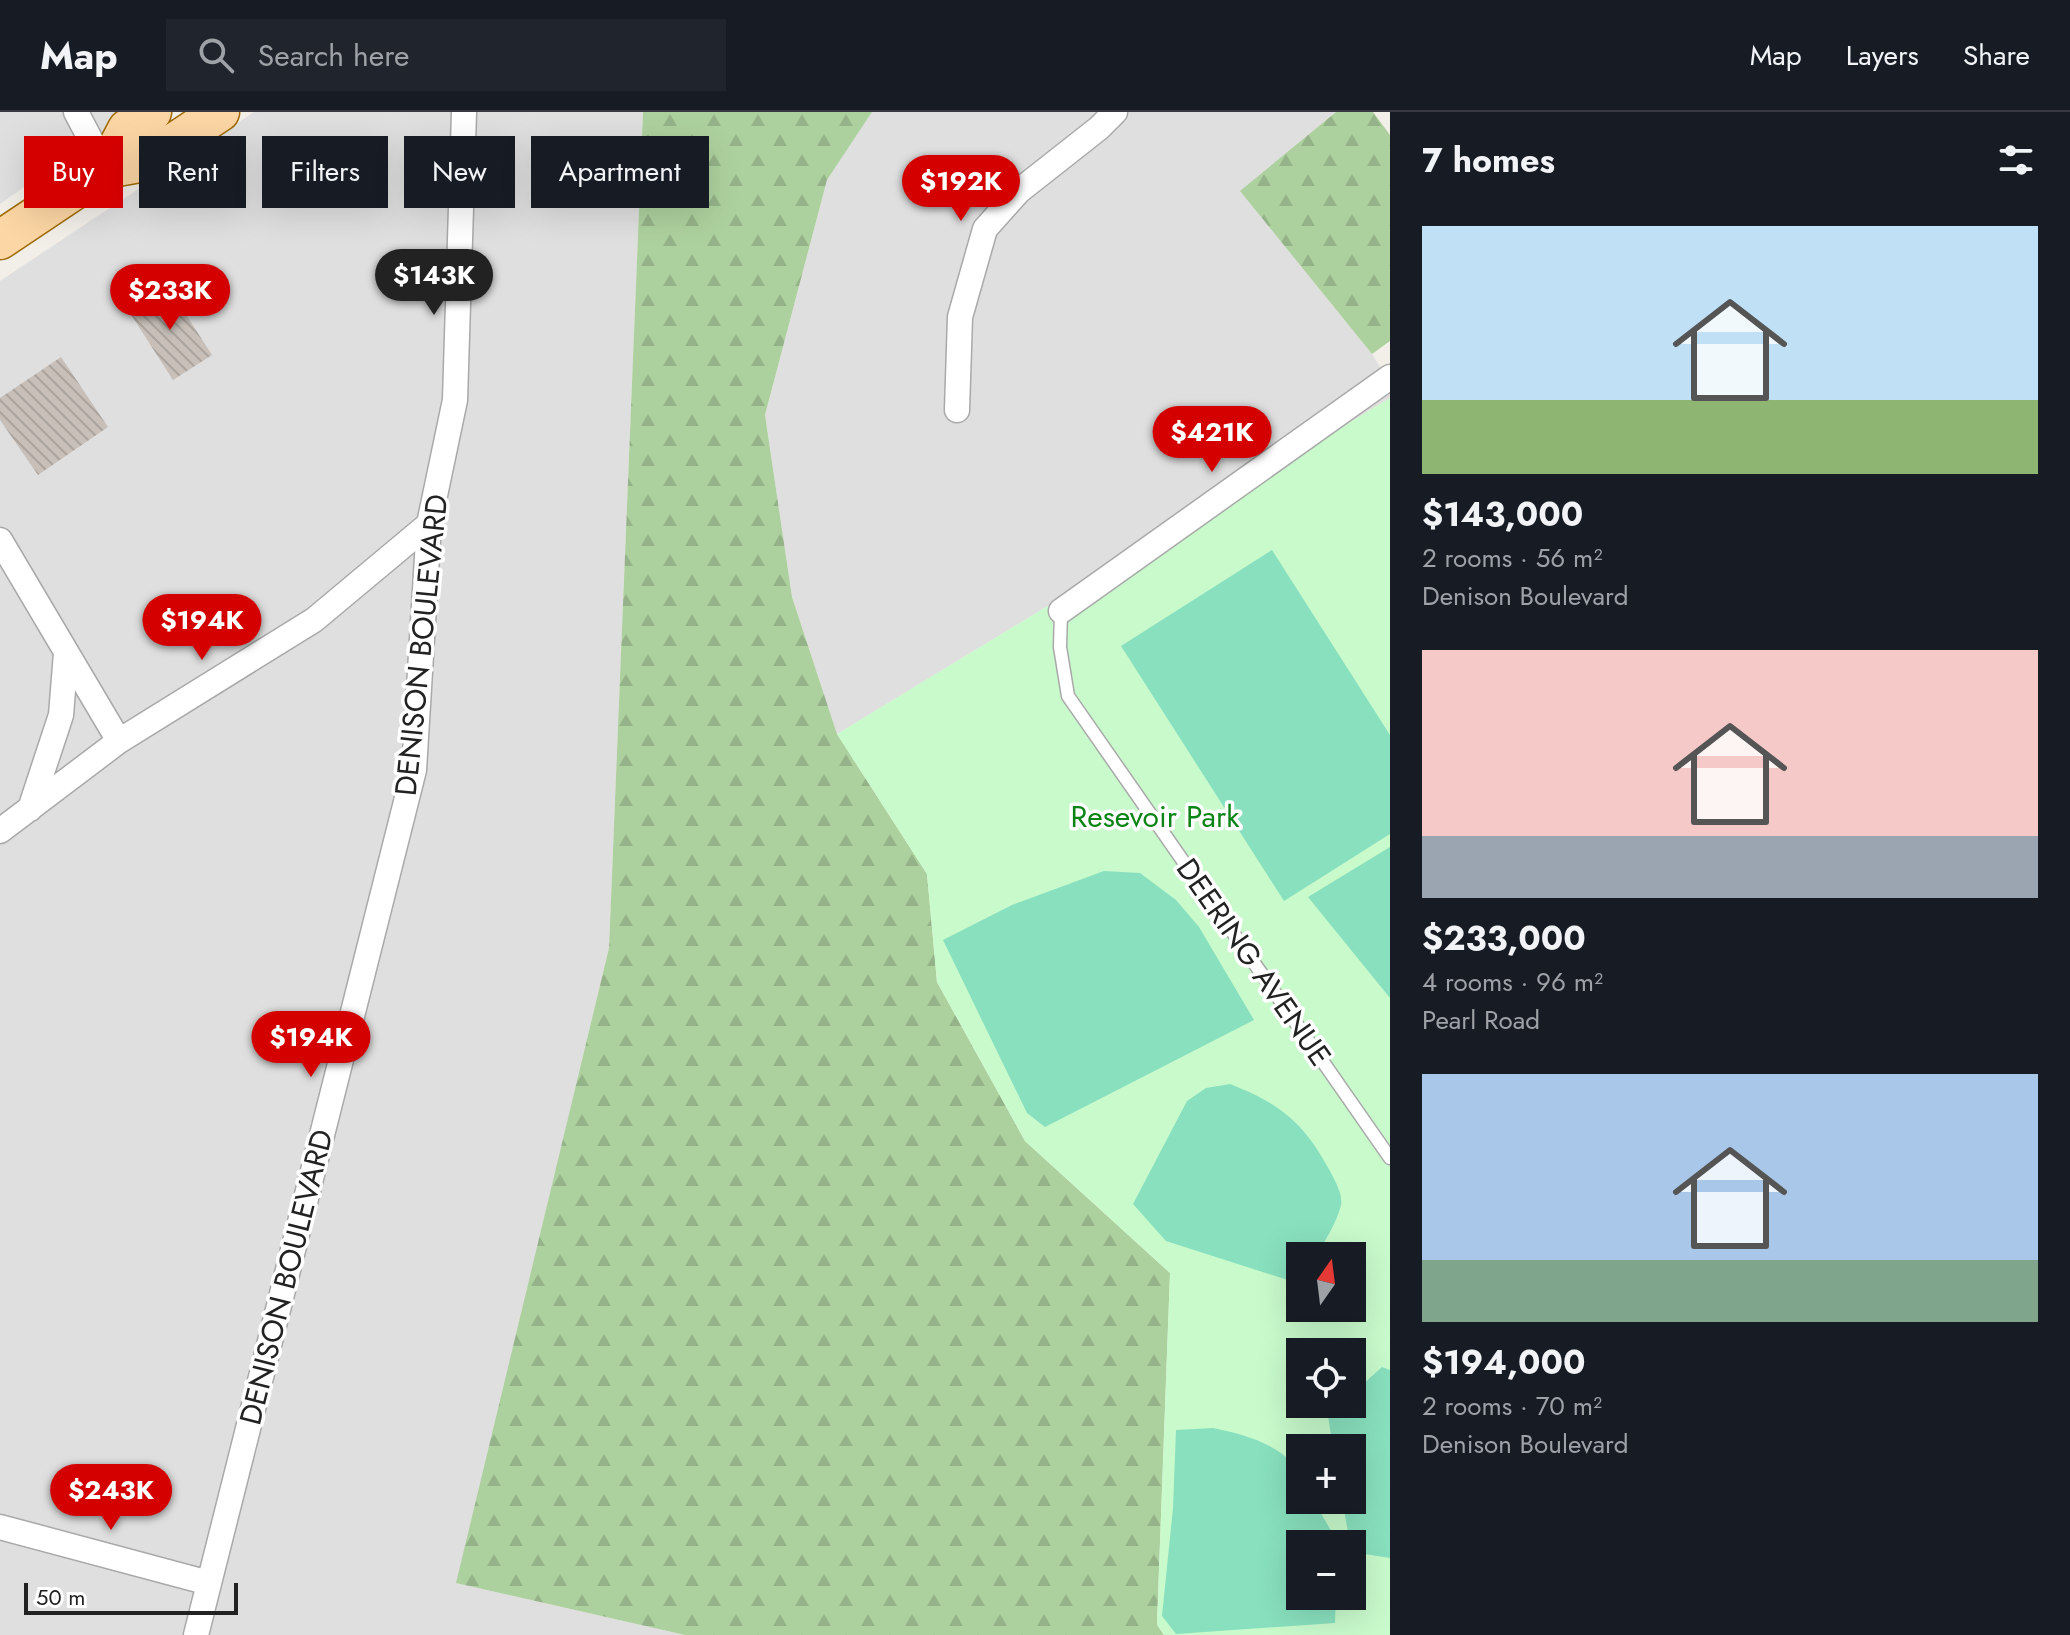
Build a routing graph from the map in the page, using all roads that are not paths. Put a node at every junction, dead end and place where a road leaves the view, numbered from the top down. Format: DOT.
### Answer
graph roads {
  1 [pos="76,112"];
  2 [pos="152,112"];
  3 [pos="220,112"];
  4 [pos="464,112"];
  5 [pos="1115,112"];
  6 [pos="89,136"];
  7 [pos="123,137"];
  8 [pos="123,166"];
  9 [pos="48,208"];
  10 [pos="0,240"];
  11 [pos="1390,377"];
  12 [pos="957,410"];
  13 [pos="429,524"];
  14 [pos="0,540"];
  15 [pos="1061,611"];
  16 [pos="66,653"];
  17 [pos="119,741"];
  18 [pos="29,809"];
  19 [pos="0,831"];
  20 [pos="1390,1158"];
  21 [pos="0,1527"];
  22 [pos="209,1583"];
  23 [pos="196,1635"];
  1 -- 6 [label="street"];
  2 -- 7 [label="main road"];
  3 -- 8 [label="main road"];
  4 -- 13 [label="street, DENISON BOULEVARD"];
  5 -- 12 [label="street"];
  9 -- 10 [label="main road"];
  11 -- 15 [label="street, DEERING AVENUE"];
  13 -- 17 [label="street"];
  13 -- 22 [label="street, DENISON BOULEVARD"];
  14 -- 16 [label="street"];
  15 -- 20 [label="lane, DEERING AVENUE"];
  16 -- 17 [label="street"];
  16 -- 18 [label="street"];
  17 -- 18 [label="street"];
  18 -- 19 [label="street"];
  21 -- 22 [label="street"];
  22 -- 23 [label="street, DENISON BOULEVARD"];
}
